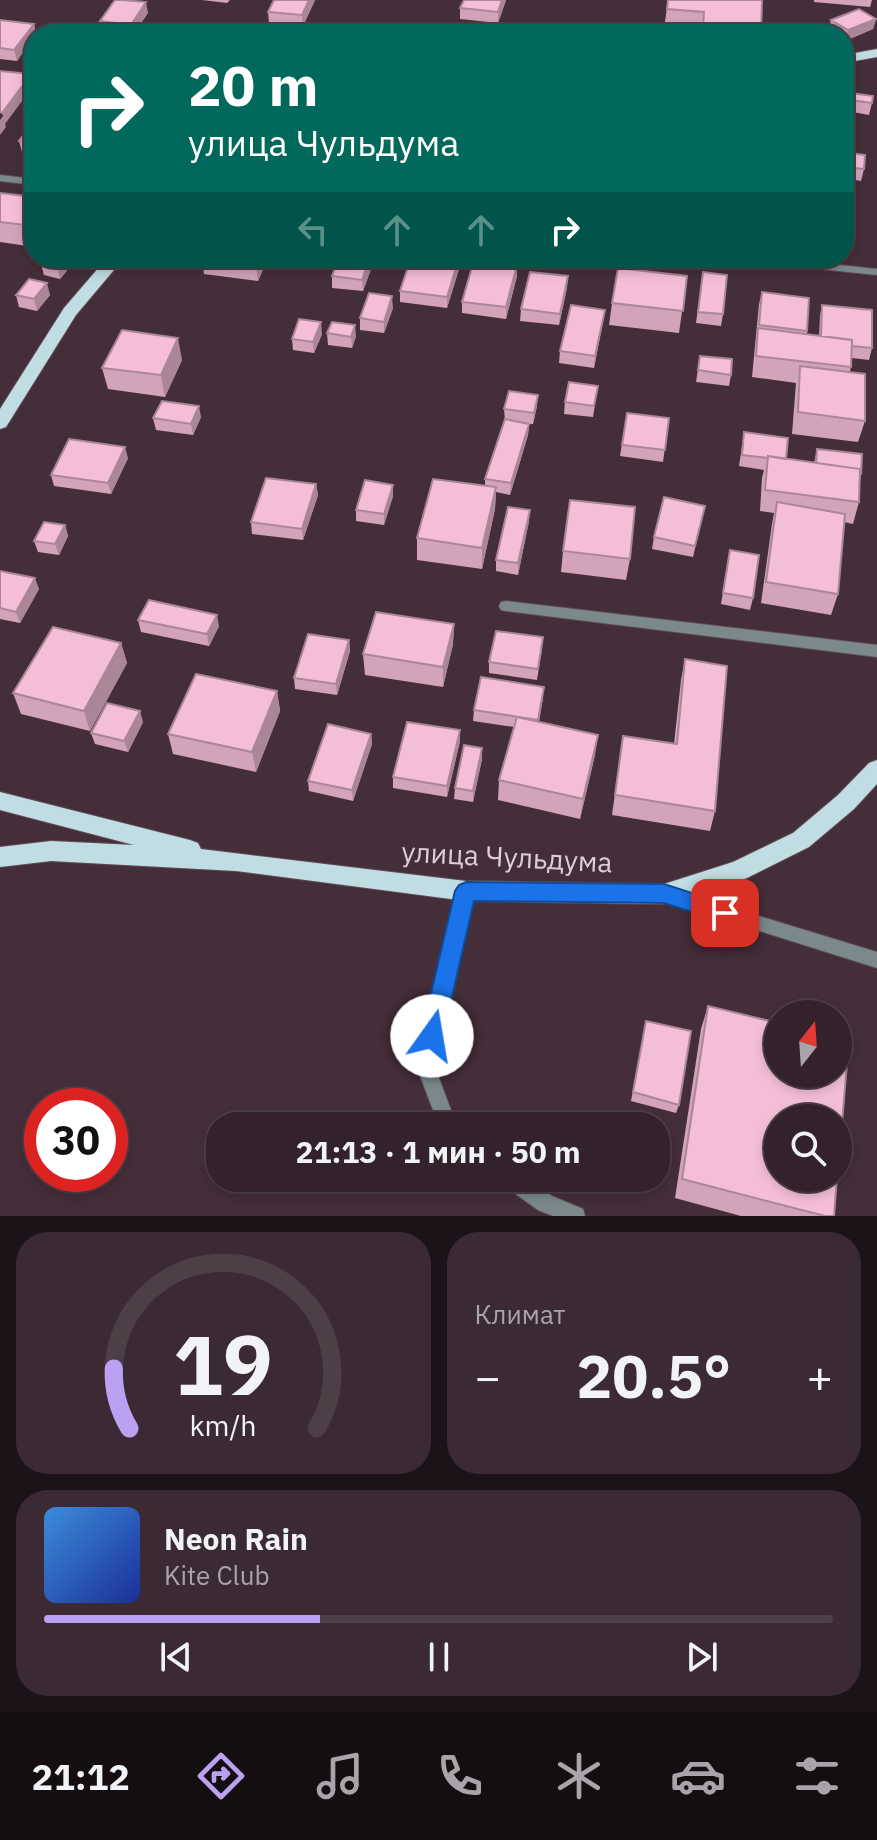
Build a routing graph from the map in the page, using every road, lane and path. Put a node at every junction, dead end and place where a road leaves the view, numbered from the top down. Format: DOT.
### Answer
graph roads {
  1 [pos="877,53"];
  2 [pos="854,58"];
  3 [pos="854,58"];
  4 [pos="877,62"];
  5 [pos="0,178"];
  6 [pos="24,181"];
  7 [pos="107,268"];
  8 [pos="839,268"];
  9 [pos="877,272"];
  10 [pos="0,423"];
  11 [pos="506,606"];
  12 [pos="877,651"];
  13 [pos="877,769"];
  14 [pos="0,801"];
  15 [pos="0,857"];
  16 [pos="236,861"];
  17 [pos="466,891"];
  18 [pos="664,894"];
  19 [pos="877,960"];
  20 [pos="443,1112"];
  21 [pos="530,1192"];
  22 [pos="576,1216"];
  1 -- 2 [label="main road"];
  3 -- 4 [label="main road"];
  5 -- 6 [label="street"];
  7 -- 10 [label="main road"];
  8 -- 9 [label="street"];
  11 -- 12 [label="street"];
  13 -- 18 [label="main road, улица Чульдума"];
  14 -- 16 [label="main road"];
  15 -- 16 [label="main road, улица Чульдума"];
  16 -- 17 [label="main road, улица Чульдума"];
  17 -- 18 [label="main road, улица Чульдума"];
  17 -- 20 [label="street"];
  18 -- 19 [label="street"];
  21 -- 22 [label="street"];
}
